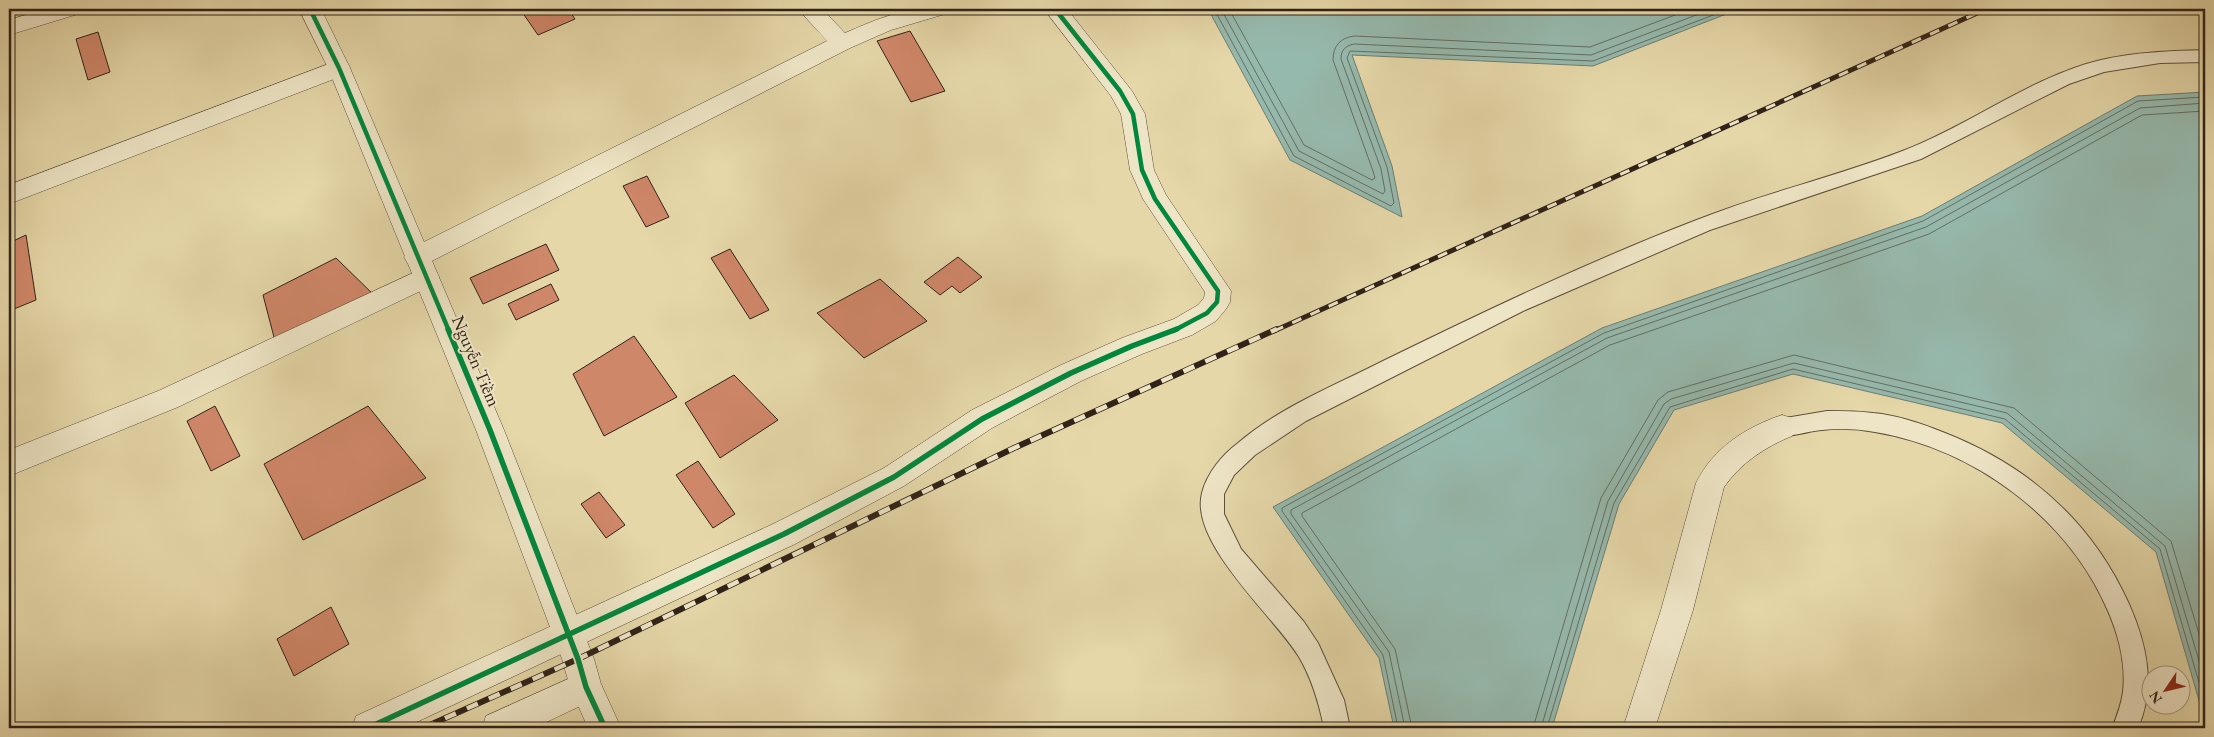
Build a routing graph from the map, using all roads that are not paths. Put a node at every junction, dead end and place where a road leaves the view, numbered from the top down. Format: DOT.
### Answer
graph roads {
  1 [pos="70,9"];
  2 [pos="310,9"];
  3 [pos="809,9"];
  4 [pos="937,9"];
  5 [pos="1055,9"];
  6 [pos="9,28"];
  7 [pos="842,43"];
  8 [pos="2205,56"];
  9 [pos="339,68"];
  10 [pos="9,195"];
  11 [pos="422,267"];
  12 [pos="1782,427"];
  13 [pos="9,463"];
  14 [pos="569,634"];
  15 [pos="586,687"];
  16 [pos="368,728"];
  17 [pos="498,728"];
  18 [pos="604,728"];
  19 [pos="1337,728"];
  20 [pos="1638,728"];
  21 [pos="2125,728"];
  1 -- 6 [label="street"];
  2 -- 9 [label="street, Nguyễn Tiềm"];
  3 -- 7 [label="street"];
  4 -- 7 [label="street"];
  5 -- 14 [label="street"];
  7 -- 11 [label="street"];
  8 -- 19 [label="lane"];
  9 -- 10 [label="street"];
  9 -- 11 [label="street, Nguyễn Tiềm"];
  11 -- 13 [label="street"];
  11 -- 14 [label="street, Nguyễn Tiềm"];
  12 -- 20 [label="street"];
  12 -- 21 [label="lane"];
  14 -- 15 [label="street, Nguyễn Tiềm"];
  14 -- 16 [label="street"];
  15 -- 17 [label="street"];
  15 -- 18 [label="street, Nguyễn Tiềm"];
}
